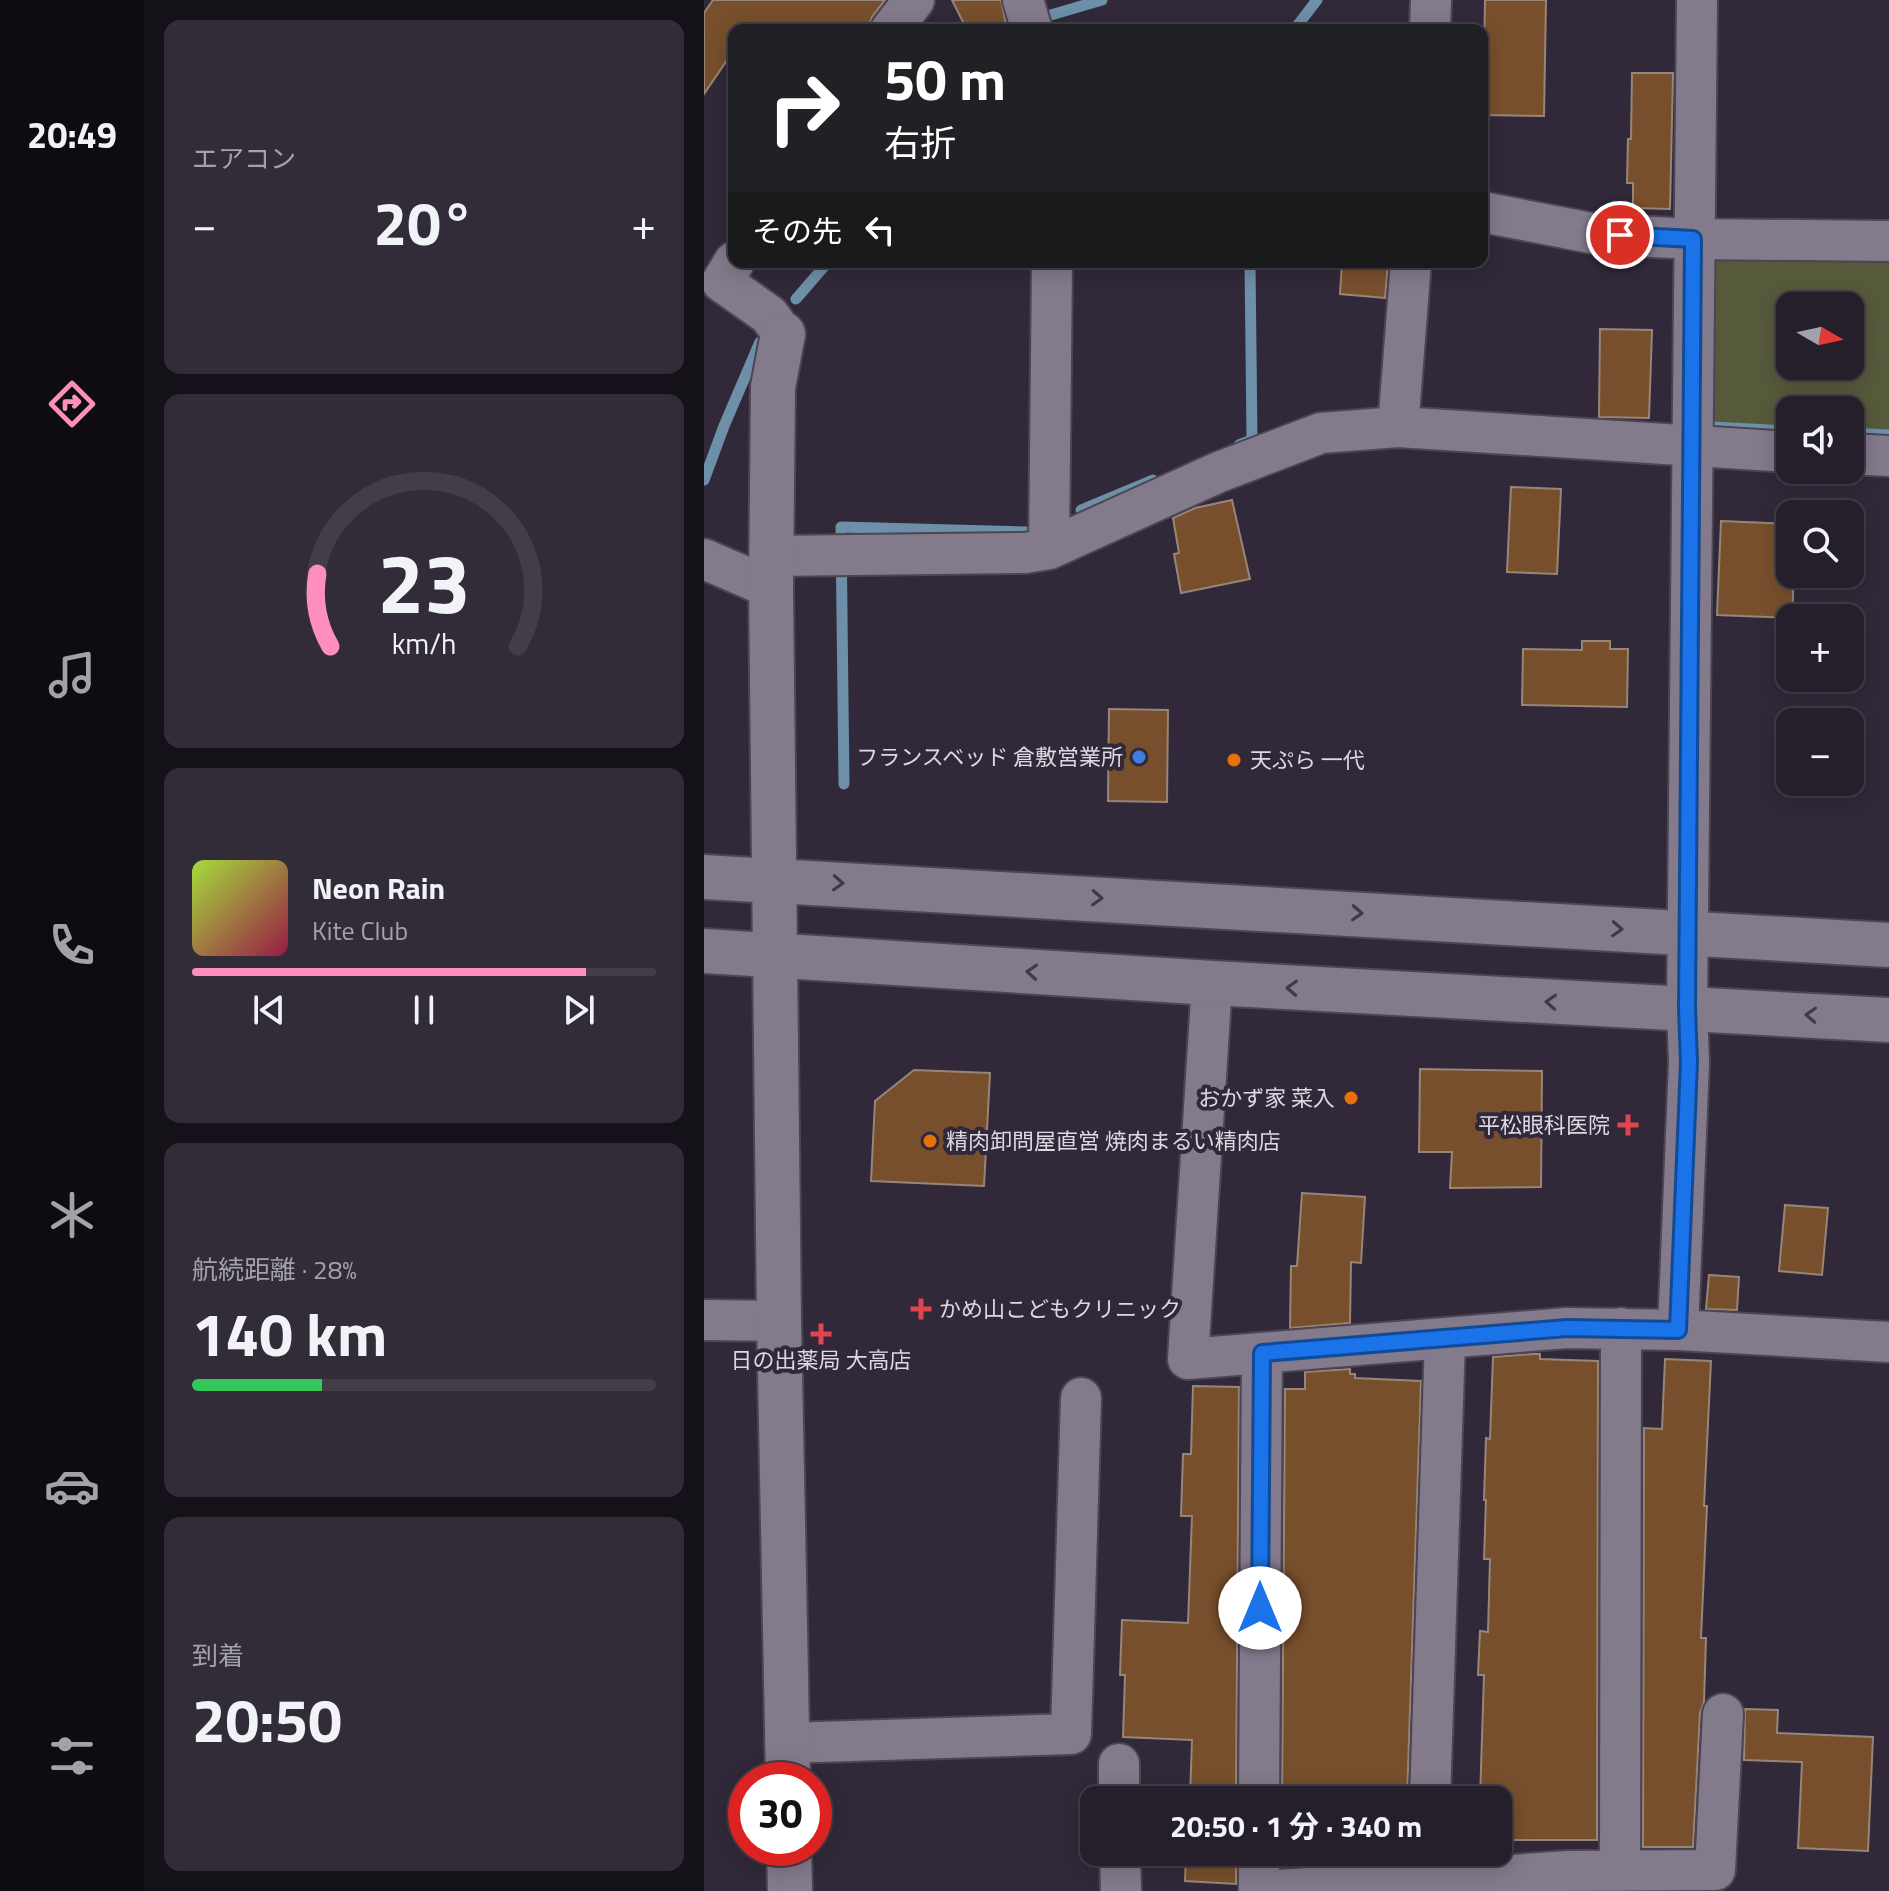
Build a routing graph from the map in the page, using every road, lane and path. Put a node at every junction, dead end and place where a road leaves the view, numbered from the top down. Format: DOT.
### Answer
graph roads {
  1 [pos="914,0"];
  2 [pos="1023,0"];
  3 [pos="1431,0"];
  4 [pos="1697,0"];
  5 [pos="896,24"];
  6 [pos="1030,24"];
  7 [pos="1430,24"];
  8 [pos="1488,213"];
  9 [pos="1693,239"];
  10 [pos="1889,241"];
  11 [pos="730,268"];
  12 [pos="1052,268"];
  13 [pos="1411,268"];
  14 [pos="783,334"];
  15 [pos="1398,427"];
  16 [pos="1692,434"];
  17 [pos="1776,449"];
  18 [pos="1864,455"];
  19 [pos="1889,456"];
  20 [pos="1049,549"];
  21 [pos="704,559"];
  22 [pos="771,572"];
  23 [pos="704,877"];
  24 [pos="774,880"];
  25 [pos="1688,933"];
  26 [pos="1889,945"];
  27 [pos="704,951"];
  28 [pos="775,956"];
  29 [pos="1212,983"];
  30 [pos="1687,1009"];
  31 [pos="1889,1020"];
  32 [pos="704,1320"];
  33 [pos="779,1321"];
  34 [pos="1621,1328"];
  35 [pos="1678,1330"];
  36 [pos="1445,1339"];
  37 [pos="1889,1342"];
  38 [pos="1262,1353"];
  39 [pos="1081,1398"];
  40 [pos="1723,1714"];
  41 [pos="787,1762"];
  42 [pos="1259,1786"];
  43 [pos="1430,1786"];
  44 [pos="789,1866"];
  45 [pos="1120,1866"];
  46 [pos="1259,1866"];
  47 [pos="1620,1871"];
  48 [pos="1410,1877"];
  49 [pos="1568,1881"];
  50 [pos="790,1891"];
  51 [pos="1121,1891"];
  52 [pos="1259,1891"];
  1 -- 5 [label="street"];
  2 -- 6 [label="street"];
  3 -- 7 [label="street"];
  4 -- 9 [label="street"];
  8 -- 9 [label="street"];
  9 -- 10 [label="street"];
  9 -- 16 [label="street"];
  11 -- 14 [label="street"];
  12 -- 20 [label="street"];
  13 -- 15 [label="street"];
  14 -- 22 [label="street"];
  15 -- 16 [label="street"];
  15 -- 20 [label="street"];
  16 -- 17 [label="street"];
  16 -- 25 [label="street"];
  18 -- 19 [label="street"];
  20 -- 22 [label="street"];
  21 -- 22 [label="street"];
  22 -- 24 [label="street"];
  23 -- 24 [label="street"];
  24 -- 25 [label="street, one-way"];
  24 -- 28 [label="street"];
  25 -- 26 [label="street"];
  25 -- 30 [label="street"];
  27 -- 28 [label="street"];
  29 -- 28 [label="street, one-way"];
  28 -- 33 [label="street"];
  30 -- 29 [label="street, one-way"];
  29 -- 38 [label="street"];
  31 -- 30 [label="street, one-way"];
  30 -- 35 [label="street"];
  32 -- 33 [label="street"];
  33 -- 41 [label="street"];
  34 -- 35 [label="street"];
  34 -- 36 [label="street"];
  34 -- 47 [label="street"];
  35 -- 37 [label="street"];
  36 -- 38 [label="street"];
  36 -- 43 [label="street"];
  38 -- 42 [label="street"];
  39 -- 41 [label="street"];
  40 -- 47 [label="street"];
  44 -- 50 [label="street"];
  45 -- 51 [label="street"];
  46 -- 52 [label="street"];
  47 -- 49 [label="street"];
  48 -- 49 [label="street"];
  48 -- 52 [label="street"];
}
